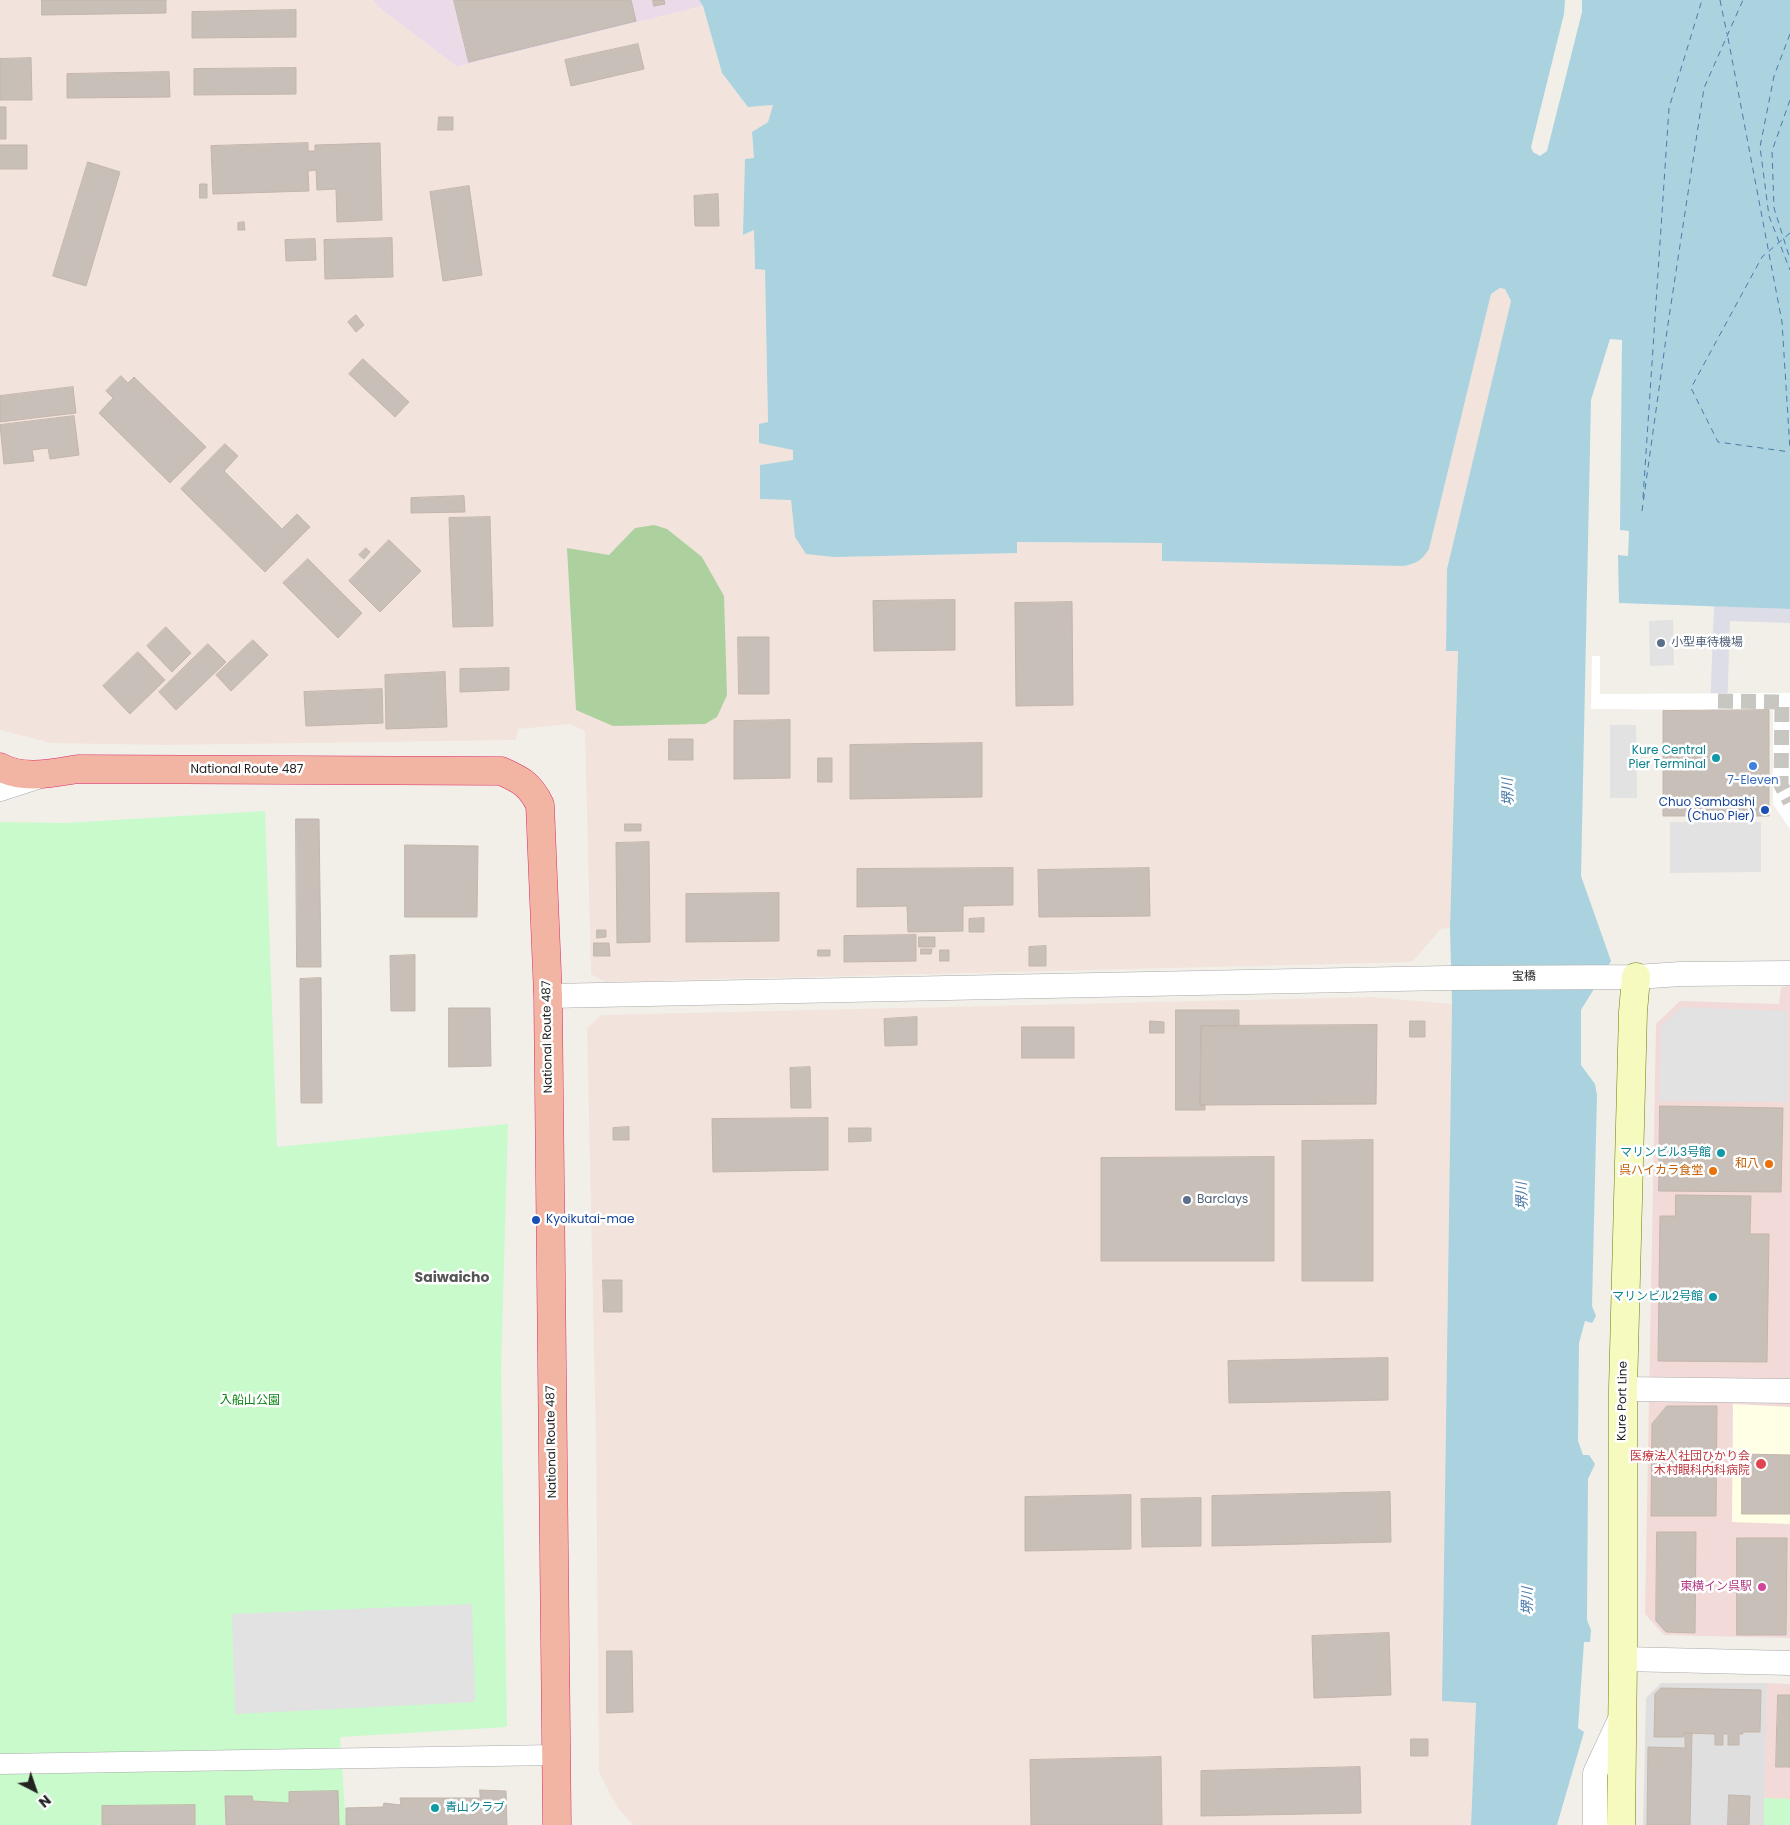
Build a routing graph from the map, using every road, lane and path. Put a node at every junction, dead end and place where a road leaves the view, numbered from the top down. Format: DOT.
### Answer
graph roads {
  1 [pos="0,767"];
  2 [pos="42,775"];
  3 [pos="0,789"];
  4 [pos="1790,973"];
  5 [pos="1636,977"];
  6 [pos="548,996"];
  7 [pos="1622,1389"];
  8 [pos="1790,1391"];
  9 [pos="1623,1659"];
  10 [pos="1790,1663"];
  11 [pos="1622,1715"];
  12 [pos="555,1755"];
  13 [pos="0,1764"];
  14 [pos="557,1825"];
  15 [pos="1595,1825"];
  16 [pos="1621,1825"];
  1 -- 2 [label="highway, National Route 487"];
  2 -- 3 [label="street"];
  2 -- 6 [label="highway, National Route 487"];
  4 -- 5 [label="street, 宝橋"];
  5 -- 6 [label="street, 宝橋"];
  5 -- 7 [label="main road, Kure Port Line"];
  6 -- 12 [label="highway, National Route 487"];
  7 -- 8 [label="street"];
  7 -- 9 [label="main road, Kure Port Line"];
  9 -- 10 [label="street"];
  9 -- 11 [label="main road, Kure Port Line"];
  11 -- 15 [label="street"];
  11 -- 16 [label="main road, Kure Port Line"];
  12 -- 13 [label="street"];
  12 -- 14 [label="highway, National Route 487"];
}
